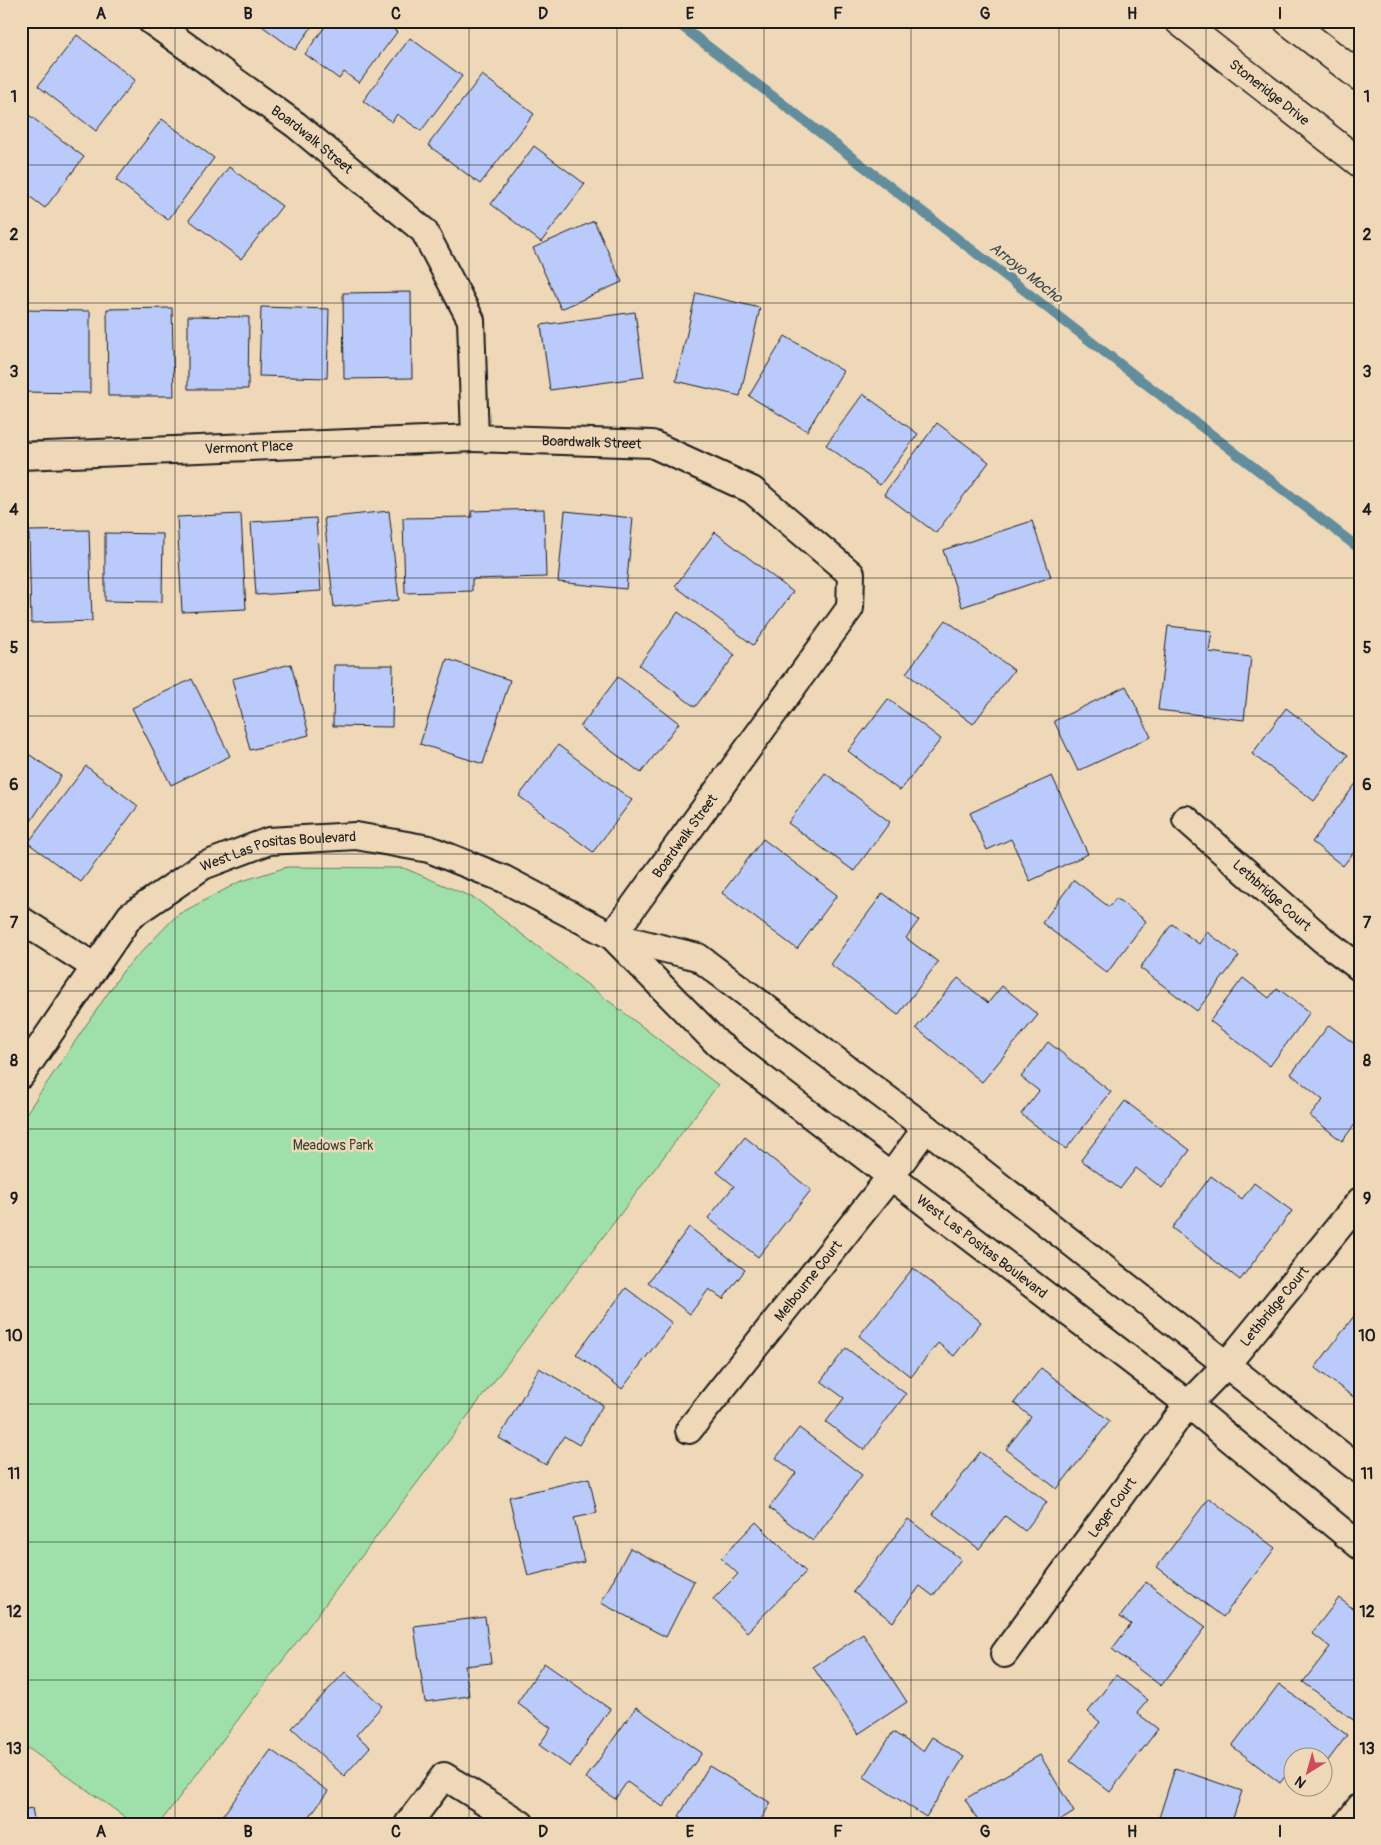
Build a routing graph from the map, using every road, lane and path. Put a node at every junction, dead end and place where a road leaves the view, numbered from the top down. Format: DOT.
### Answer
graph roads {
  1 [pos="151,21"];
  2 [pos="1179,21"];
  3 [pos="1288,21"];
  4 [pos="1360,77"];
  5 [pos="1360,163"];
  6 [pos="475,438"];
  7 [pos="21,456"];
  8 [pos="1186,819"];
  9 [pos="21,920"];
  10 [pos="612,936"];
  11 [pos="95,966"];
  12 [pos="1360,968"];
  13 [pos="21,1075"];
  14 [pos="926,1128"];
  15 [pos="891,1176"];
  16 [pos="1360,1200"];
  17 [pos="1226,1365"];
  18 [pos="1188,1404"];
  19 [pos="688,1430"];
  20 [pos="1360,1470"];
  21 [pos="1360,1546"];
  22 [pos="1004,1654"];
  23 [pos="1360,1808"];
  24 [pos="408,1824"];
  25 [pos="520,1824"];
  26 [pos="1347,1824"];
  1 -- 6 [label="street, Boardwalk Street"];
  2 -- 5 [label="main road, Stoneridge Drive"];
  3 -- 4 [label="main road"];
  6 -- 7 [label="street, Vermont Place"];
  6 -- 10 [label="street, Boardwalk Street"];
  8 -- 12 [label="street, Lethbridge Court"];
  9 -- 11 [label="street"];
  10 -- 11 [label="street, West Las Positas Boulevard"];
  10 -- 14 [label="street, West Las Positas Boulevard"];
  10 -- 15 [label="street, West Las Positas Boulevard"];
  11 -- 13 [label="street, West Las Positas Boulevard"];
  14 -- 15 [label="street, Melbourne Court"];
  14 -- 17 [label="street, West Las Positas Boulevard"];
  15 -- 18 [label="street, West Las Positas Boulevard"];
  15 -- 19 [label="street, Melbourne Court"];
  16 -- 17 [label="street, Lethbridge Court"];
  17 -- 18 [label="street, Leger Court"];
  17 -- 20 [label="street, West Las Positas Boulevard"];
  18 -- 21 [label="street, West Las Positas Boulevard"];
  18 -- 22 [label="street, Leger Court"];
  23 -- 26 [label="street"];
  24 -- 25 [label="street"];
}
